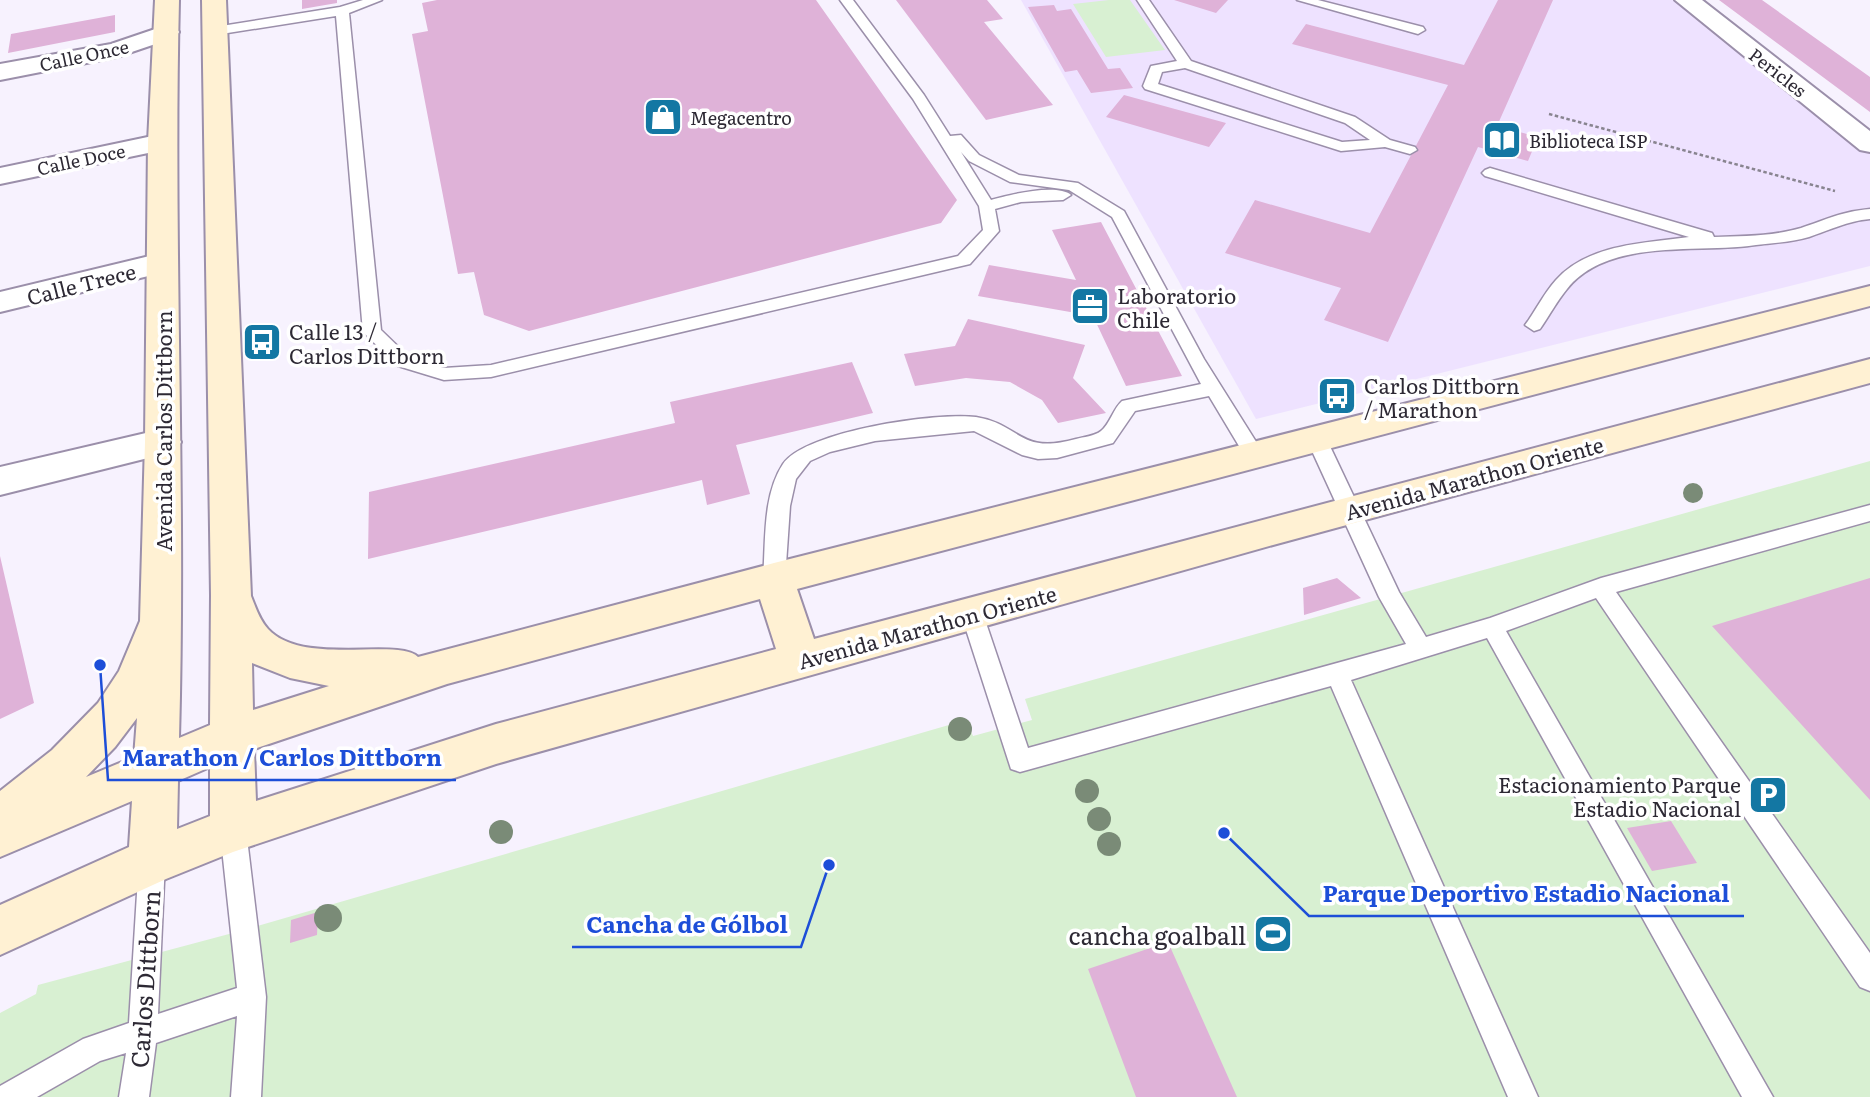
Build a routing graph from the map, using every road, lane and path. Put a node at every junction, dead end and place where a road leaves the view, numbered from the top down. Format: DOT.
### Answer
graph roads {
  1 [pos="167,0"];
  2 [pos="376,0"];
  3 [pos="846,0"];
  4 [pos="1143,0"];
  5 [pos="1303,0"];
  6 [pos="1687,0"];
  7 [pos="342,12"];
  8 [pos="215,15"];
  9 [pos="1418,30"];
  10 [pos="167,32"];
  11 [pos="1186,64"];
  12 [pos="0,72"];
  13 [pos="919,98"];
  14 [pos="1549,114"];
  15 [pos="162,142"];
  16 [pos="1385,143"];
  17 [pos="1870,144"];
  18 [pos="1410,150"];
  19 [pos="1490,173"];
  20 [pos="0,176"];
  21 [pos="1843,193"];
  22 [pos="988,206"];
  23 [pos="1118,214"];
  24 [pos="1870,214"];
  25 [pos="1721,241"];
  26 [pos="162,263"];
  27 [pos="1870,296"];
  28 [pos="0,302"];
  29 [pos="1534,325"];
  30 [pos="1870,371"];
  31 [pos="1214,388"];
  32 [pos="1317,440"];
  33 [pos="163,442"];
  34 [pos="1255,456"];
  35 [pos="0,481"];
  36 [pos="1349,510"];
  37 [pos="1870,513"];
  38 [pos="774,579"];
  39 [pos="1601,587"];
  40 [pos="231,595"];
  41 [pos="160,612"];
  42 [pos="972,614"];
  43 [pos="1492,627"];
  44 [pos="1420,648"];
  45 [pos="800,660"];
  46 [pos="447,666"];
  47 [pos="1337,674"];
  48 [pos="232,737"];
  49 [pos="157,767"];
  50 [pos="0,818"];
  51 [pos="233,830"];
  52 [pos="0,835"];
  53 [pos="152,861"];
  54 [pos="0,930"];
  55 [pos="1870,977"];
  56 [pos="252,997"];
  57 [pos="143,1031"];
  58 [pos="9,1097"];
  59 [pos="134,1097"];
  60 [pos="246,1097"];
  61 [pos="1523,1097"];
  62 [pos="1758,1097"];
  1 -- 10 [label="main road, Avenida Carlos Dittborn"];
  2 -- 7 [label="lane"];
  3 -- 13 [label="lane"];
  4 -- 11 [label="lane"];
  5 -- 9 [label="lane"];
  6 -- 17 [label="street, Pericles"];
  7 -- 8 [label="lane"];
  7 -- 22 [label="lane"];
  8 -- 40 [label="main road"];
  10 -- 12 [label="street, Calle Once"];
  10 -- 15 [label="main road, Avenida Carlos Dittborn"];
  11 -- 16 [label="lane"];
  11 -- 16 [label="lane"];
  13 -- 22 [label="lane"];
  13 -- 23 [label="lane"];
  14 -- 21 [label="path"];
  15 -- 20 [label="street, Calle Doce"];
  15 -- 26 [label="main road, Avenida Carlos Dittborn"];
  16 -- 18 [label="lane"];
  19 -- 25 [label="lane"];
  22 -- 23 [label="lane"];
  23 -- 31 [label="lane"];
  24 -- 25 [label="lane"];
  25 -- 29 [label="lane"];
  26 -- 28 [label="street, Calle Trece"];
  26 -- 33 [label="main road, Avenida Carlos Dittborn"];
  27 -- 32 [label="main road"];
  30 -- 36 [label="main road, Avenida Marathon Oriente"];
  31 -- 34 [label="lane"];
  31 -- 38 [label="lane"];
  32 -- 34 [label="main road"];
  32 -- 36 [label="lane"];
  33 -- 35 [label="street"];
  33 -- 41 [label="main road, Avenida Carlos Dittborn"];
  34 -- 38 [label="main road"];
  36 -- 42 [label="main road, Avenida Marathon Oriente"];
  36 -- 44 [label="lane"];
  37 -- 39 [label="lane"];
  38 -- 45 [label="main road"];
  38 -- 46 [label="main road"];
  39 -- 43 [label="lane"];
  39 -- 55 [label="lane"];
  40 -- 46 [label="main road"];
  40 -- 48 [label="main road"];
  41 -- 49 [label="main road, Avenida Carlos Dittborn"];
  41 -- 50 [label="main road"];
  42 -- 45 [label="main road, Avenida Marathon Oriente"];
  42 -- 47 [label="lane"];
  43 -- 44 [label="lane"];
  43 -- 62 [label="lane"];
  44 -- 47 [label="lane"];
  45 -- 51 [label="main road, Avenida Marathon Oriente"];
  46 -- 48 [label="main road"];
  47 -- 61 [label="lane"];
  48 -- 49 [label="main road"];
  48 -- 51 [label="main road"];
  49 -- 52 [label="main road"];
  49 -- 53 [label="main road, Avenida Carlos Dittborn"];
  51 -- 53 [label="main road, Avenida Marathon Oriente"];
  51 -- 56 [label="lane"];
  53 -- 54 [label="main road, Avenida Marathon Oriente"];
  53 -- 57 [label="lane, Carlos Dittborn"];
  56 -- 57 [label="lane"];
  56 -- 60 [label="lane"];
  57 -- 58 [label="lane"];
  57 -- 59 [label="lane, Carlos Dittborn"];
}
